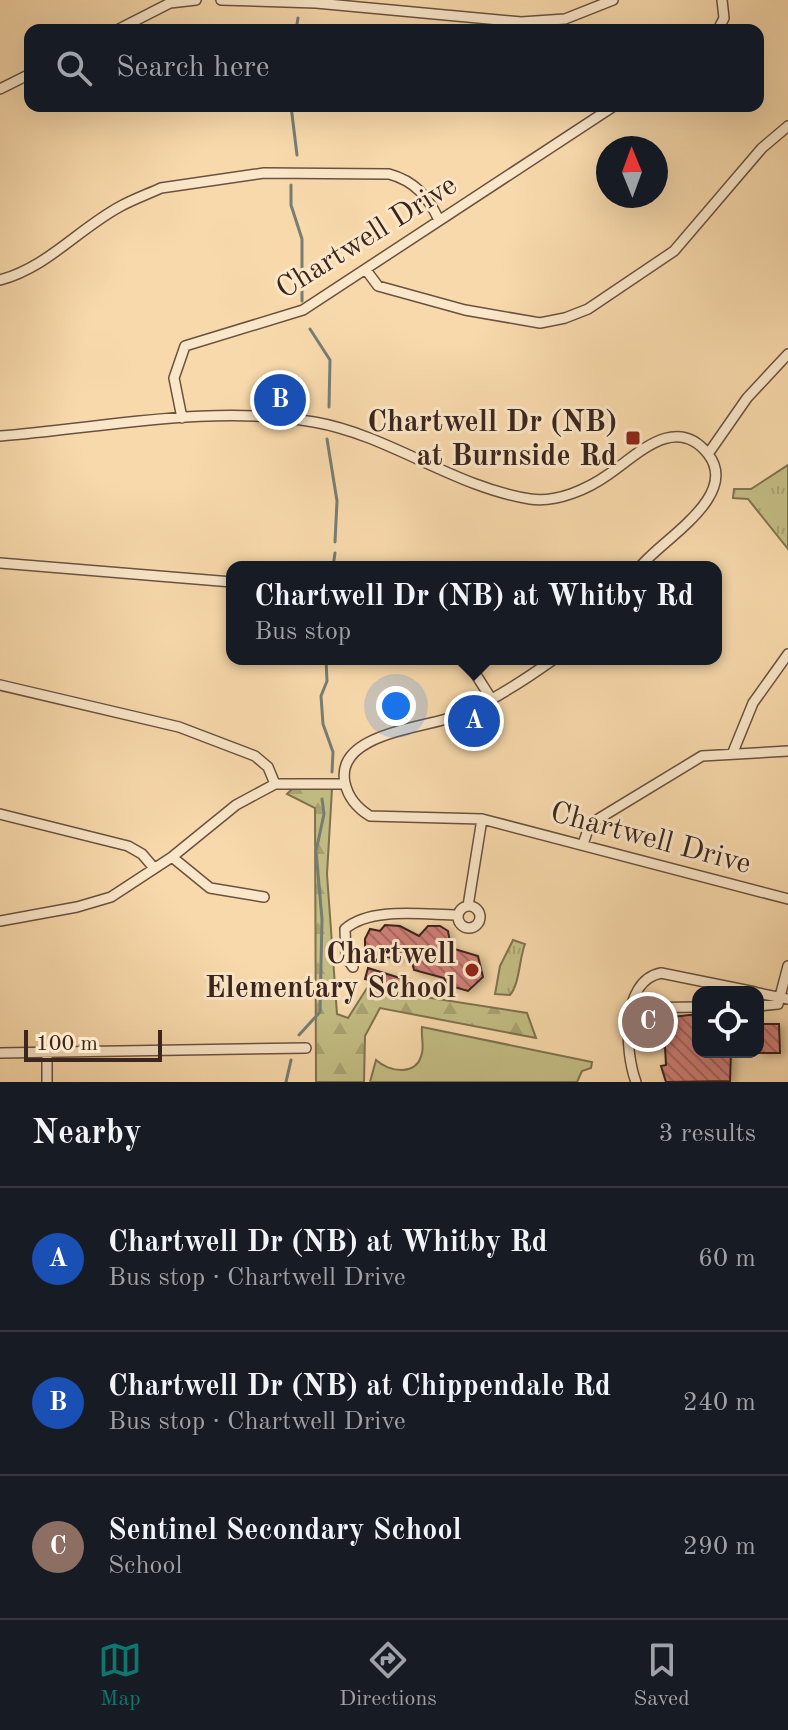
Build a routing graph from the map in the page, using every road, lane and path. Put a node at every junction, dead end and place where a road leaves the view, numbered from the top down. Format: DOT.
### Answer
graph roads {
  1 [pos="196,0"];
  2 [pos="221,0"];
  3 [pos="613,0"];
  4 [pos="722,0"];
  5 [pos="317,2"];
  6 [pos="129,24"];
  7 [pos="721,24"];
  8 [pos="24,77"];
  9 [pos="0,89"];
  10 [pos="605,112"];
  11 [pos="788,126"];
  12 [pos="439,220"];
  13 [pos="366,270"];
  14 [pos="0,280"];
  15 [pos="788,354"];
  16 [pos="182,418"];
  17 [pos="0,436"];
  18 [pos="708,454"];
  19 [pos="645,561"];
  20 [pos="0,563"];
  21 [pos="226,582"];
  22 [pos="788,654"];
  23 [pos="470,665"];
  24 [pos="545,665"];
  25 [pos="0,685"];
  26 [pos="492,700"];
  27 [pos="788,751"];
  28 [pos="733,752"];
  29 [pos="275,784"];
  30 [pos="345,784"];
  31 [pos="0,814"];
  32 [pos="482,819"];
  33 [pos="583,844"];
  34 [pos="172,857"];
  35 [pos="154,868"];
  36 [pos="264,897"];
  37 [pos="788,899"];
  38 [pos="468,906"];
  39 [pos="458,915"];
  40 [pos="0,921"];
  41 [pos="788,966"];
  42 [pos="353,967"];
  43 [pos="727,986"];
  44 [pos="764,994"];
  45 [pos="784,998"];
  46 [pos="764,1006"];
  47 [pos="692,1007"];
  48 [pos="630,1008"];
  49 [pos="306,1048"];
  50 [pos="47,1052"];
  51 [pos="0,1053"];
  52 [pos="47,1082"];
  53 [pos="636,1082"];
  1 -- 6 [label="street"];
  2 -- 5 [label="street"];
  3 -- 5 [label="street"];
  4 -- 7 [label="street"];
  8 -- 9 [label="street"];
  10 -- 12 [label="street, Chartwell Drive"];
  11 -- 13 [label="street"];
  12 -- 13 [label="street, Chartwell Drive"];
  12 -- 14 [label="street"];
  13 -- 16 [label="street, Chartwell Drive"];
  15 -- 18 [label="street"];
  16 -- 17 [label="street"];
  16 -- 18 [label="street"];
  18 -- 19 [label="street"];
  20 -- 21 [label="street"];
  22 -- 28 [label="street"];
  23 -- 26 [label="street"];
  24 -- 26 [label="street"];
  25 -- 29 [label="street"];
  26 -- 30 [label="street"];
  27 -- 28 [label="street"];
  28 -- 33 [label="street"];
  29 -- 30 [label="street"];
  29 -- 34 [label="street"];
  30 -- 32 [label="street, Chartwell Drive"];
  31 -- 35 [label="street"];
  32 -- 33 [label="street, Chartwell Drive"];
  32 -- 38 [label="street"];
  33 -- 37 [label="street, Chartwell Drive"];
  34 -- 35 [label="street"];
  34 -- 36 [label="street"];
  35 -- 40 [label="street"];
  38 -- 39 [label="street"];
  38 -- 39 [label="street"];
  39 -- 42 [label="street"];
  41 -- 45 [label="street"];
  43 -- 48 [label="street"];
  44 -- 45 [label="street"];
  45 -- 46 [label="street"];
  47 -- 48 [label="street"];
  48 -- 53 [label="street"];
  49 -- 50 [label="street"];
  50 -- 51 [label="street"];
  50 -- 52 [label="street"];
}
